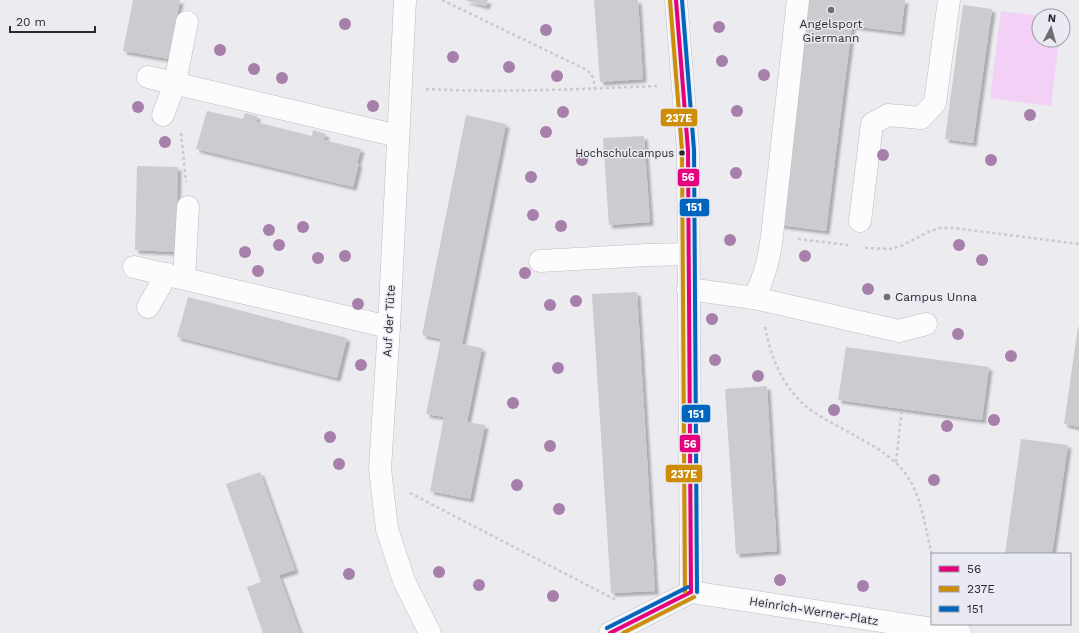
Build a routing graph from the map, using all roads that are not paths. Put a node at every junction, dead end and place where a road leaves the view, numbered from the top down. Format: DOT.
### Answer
graph roads {
  1 [pos="405,0"];
  2 [pos="676,0"];
  3 [pos="798,0"];
  4 [pos="949,0"];
  5 [pos="187,22"];
  6 [pos="148,77"];
  7 [pos="169,100"];
  8 [pos="398,136"];
  9 [pos="188,207"];
  10 [pos="860,221"];
  11 [pos="688,254"];
  12 [pos="540,261"];
  13 [pos="134,267"];
  14 [pos="175,276"];
  15 [pos="688,289"];
  16 [pos="762,299"];
  17 [pos="148,307"];
  18 [pos="926,324"];
  19 [pos="389,327"];
  20 [pos="691,592"];
  21 [pos="430,633"];
  22 [pos="610,633"];
  23 [pos="960,633"];
  1 -- 8 [label="street, Auf der Tüte"];
  2 -- 11 [label="street"];
  3 -- 16 [label="street"];
  4 -- 10 [label="street"];
  5 -- 7 [label="street"];
  6 -- 7 [label="street"];
  7 -- 8 [label="street"];
  8 -- 19 [label="street, Auf der Tüte"];
  9 -- 14 [label="street"];
  11 -- 12 [label="street"];
  11 -- 15 [label="street"];
  13 -- 14 [label="street"];
  14 -- 17 [label="street"];
  14 -- 19 [label="street"];
  15 -- 16 [label="street"];
  15 -- 20 [label="street"];
  16 -- 18 [label="street"];
  19 -- 21 [label="street, Auf der Tüte"];
  20 -- 22 [label="street"];
  20 -- 23 [label="street, Heinrich-Werner-Platz"];
}
